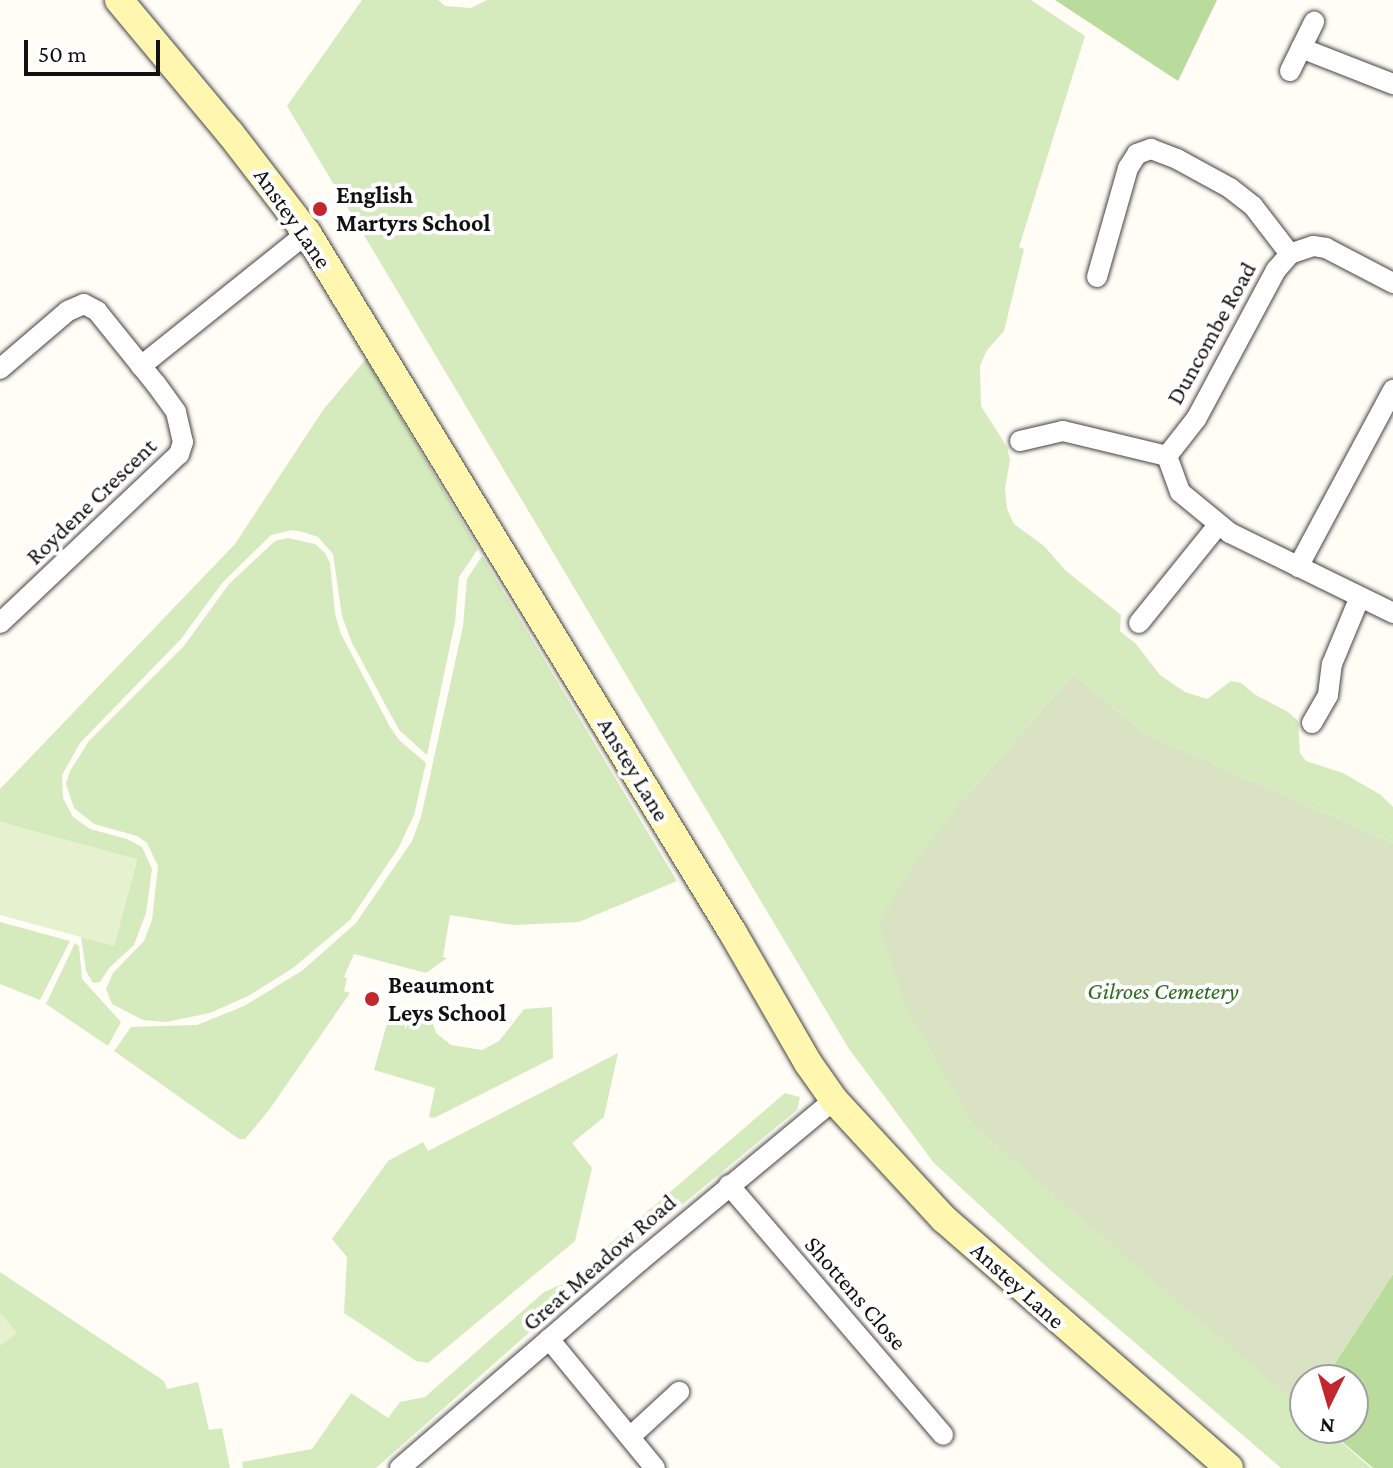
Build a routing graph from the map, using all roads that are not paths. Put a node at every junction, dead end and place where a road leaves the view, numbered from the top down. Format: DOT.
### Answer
graph roads {
  1 [pos="119,0"];
  2 [pos="1314,22"];
  3 [pos="1301,48"];
  4 [pos="1290,71"];
  5 [pos="1393,84"];
  6 [pos="307,233"];
  7 [pos="1290,254"];
  8 [pos="1097,277"];
  9 [pos="1393,283"];
  10 [pos="141,366"];
  11 [pos="0,369"];
  12 [pos="1392,395"];
  13 [pos="1020,441"];
  14 [pos="1167,456"];
  15 [pos="1218,525"];
  16 [pos="1298,567"];
  17 [pos="1359,599"];
  18 [pos="1393,613"];
  19 [pos="0,623"];
  20 [pos="1139,623"];
  21 [pos="1312,723"];
  22 [pos="834,1100"];
  23 [pos="729,1185"];
  24 [pos="549,1339"];
  25 [pos="679,1392"];
  26 [pos="943,1435"];
  27 [pos="630,1437"];
  28 [pos="420,1451"];
  29 [pos="400,1468"];
  30 [pos="434,1468"];
  31 [pos="655,1468"];
  32 [pos="1229,1468"];
  1 -- 6 [label="main road, Anstey Lane"];
  2 -- 3 [label="street"];
  3 -- 4 [label="street"];
  3 -- 5 [label="street"];
  6 -- 10 [label="street"];
  6 -- 22 [label="main road, Anstey Lane"];
  7 -- 8 [label="street"];
  7 -- 9 [label="street, Duncombe Road"];
  7 -- 14 [label="street, Duncombe Road"];
  10 -- 11 [label="street, Roydene Crescent"];
  10 -- 19 [label="street, Roydene Crescent"];
  12 -- 16 [label="street"];
  13 -- 14 [label="street"];
  14 -- 15 [label="street"];
  15 -- 16 [label="street"];
  15 -- 20 [label="street"];
  16 -- 17 [label="street"];
  17 -- 18 [label="street"];
  17 -- 21 [label="street"];
  22 -- 23 [label="street, Great Meadow Road"];
  22 -- 32 [label="main road, Anstey Lane"];
  23 -- 24 [label="street, Great Meadow Road"];
  23 -- 26 [label="street, Shottens Close"];
  24 -- 27 [label="street"];
  24 -- 28 [label="street, Great Meadow Road"];
  25 -- 27 [label="street"];
  27 -- 31 [label="street"];
  28 -- 29 [label="street, Great Meadow Road"];
  28 -- 30 [label="street"];
}
